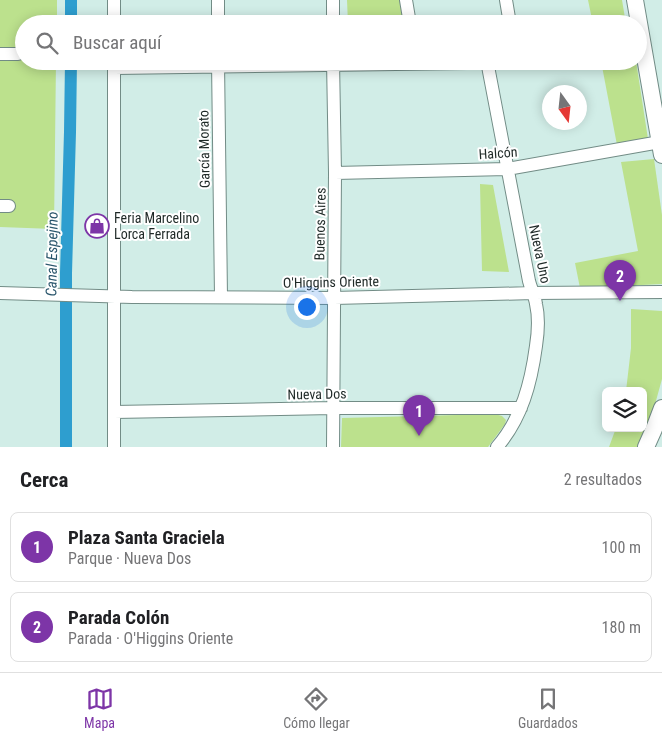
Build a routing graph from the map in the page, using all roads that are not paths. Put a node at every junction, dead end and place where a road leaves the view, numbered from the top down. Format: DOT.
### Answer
graph roads {
  1 [pos="114,0"];
  2 [pos="218,0"];
  3 [pos="333,0"];
  4 [pos="406,0"];
  5 [pos="506,0"];
  6 [pos="635,0"];
  7 [pos="114,15"];
  8 [pos="218,15"];
  9 [pos="333,15"];
  10 [pos="408,15"];
  11 [pos="508,15"];
  12 [pos="637,15"];
  13 [pos="0,54"];
  14 [pos="15,54"];
  15 [pos="114,70"];
  16 [pos="218,70"];
  17 [pos="333,70"];
  18 [pos="489,70"];
  19 [pos="646,70"];
  20 [pos="661,148"];
  21 [pos="507,170"];
  22 [pos="335,173"];
  23 [pos="662,292"];
  24 [pos="0,293"];
  25 [pos="532,293"];
  26 [pos="114,296"];
  27 [pos="221,297"];
  28 [pos="334,298"];
  29 [pos="333,408"];
  30 [pos="521,408"];
  31 [pos="662,408"];
  32 [pos="114,412"];
  33 [pos="114,447"];
  34 [pos="333,447"];
  35 [pos="497,447"];
  36 [pos="646,447"];
  1 -- 7 [label="street"];
  2 -- 8 [label="street"];
  3 -- 9 [label="street"];
  4 -- 10 [label="street"];
  5 -- 11 [label="street"];
  6 -- 12 [label="main road"];
  13 -- 14 [label="street"];
  15 -- 26 [label="street"];
  16 -- 27 [label="street, García Morato"];
  17 -- 22 [label="street, Buenos Aires"];
  18 -- 21 [label="street, Nueva Uno"];
  19 -- 20 [label="main road"];
  20 -- 21 [label="street, Halcón"];
  21 -- 22 [label="street, Halcón"];
  21 -- 25 [label="street, Nueva Uno"];
  22 -- 28 [label="street, Buenos Aires"];
  23 -- 25 [label="street, O'Higgins Oriente"];
  24 -- 26 [label="street, O'Higgins Oriente"];
  25 -- 28 [label="street, O'Higgins Oriente"];
  25 -- 30 [label="street, Nueva Uno"];
  26 -- 27 [label="street, O'Higgins Oriente"];
  26 -- 32 [label="street"];
  27 -- 28 [label="street, O'Higgins Oriente"];
  28 -- 29 [label="street, Buenos Aires"];
  29 -- 30 [label="street, Nueva Dos"];
  29 -- 32 [label="street, Nueva Dos"];
  29 -- 34 [label="street, Buenos Aires"];
  30 -- 35 [label="street, Nueva Uno"];
  31 -- 36 [label="main road"];
  32 -- 33 [label="street"];
}
